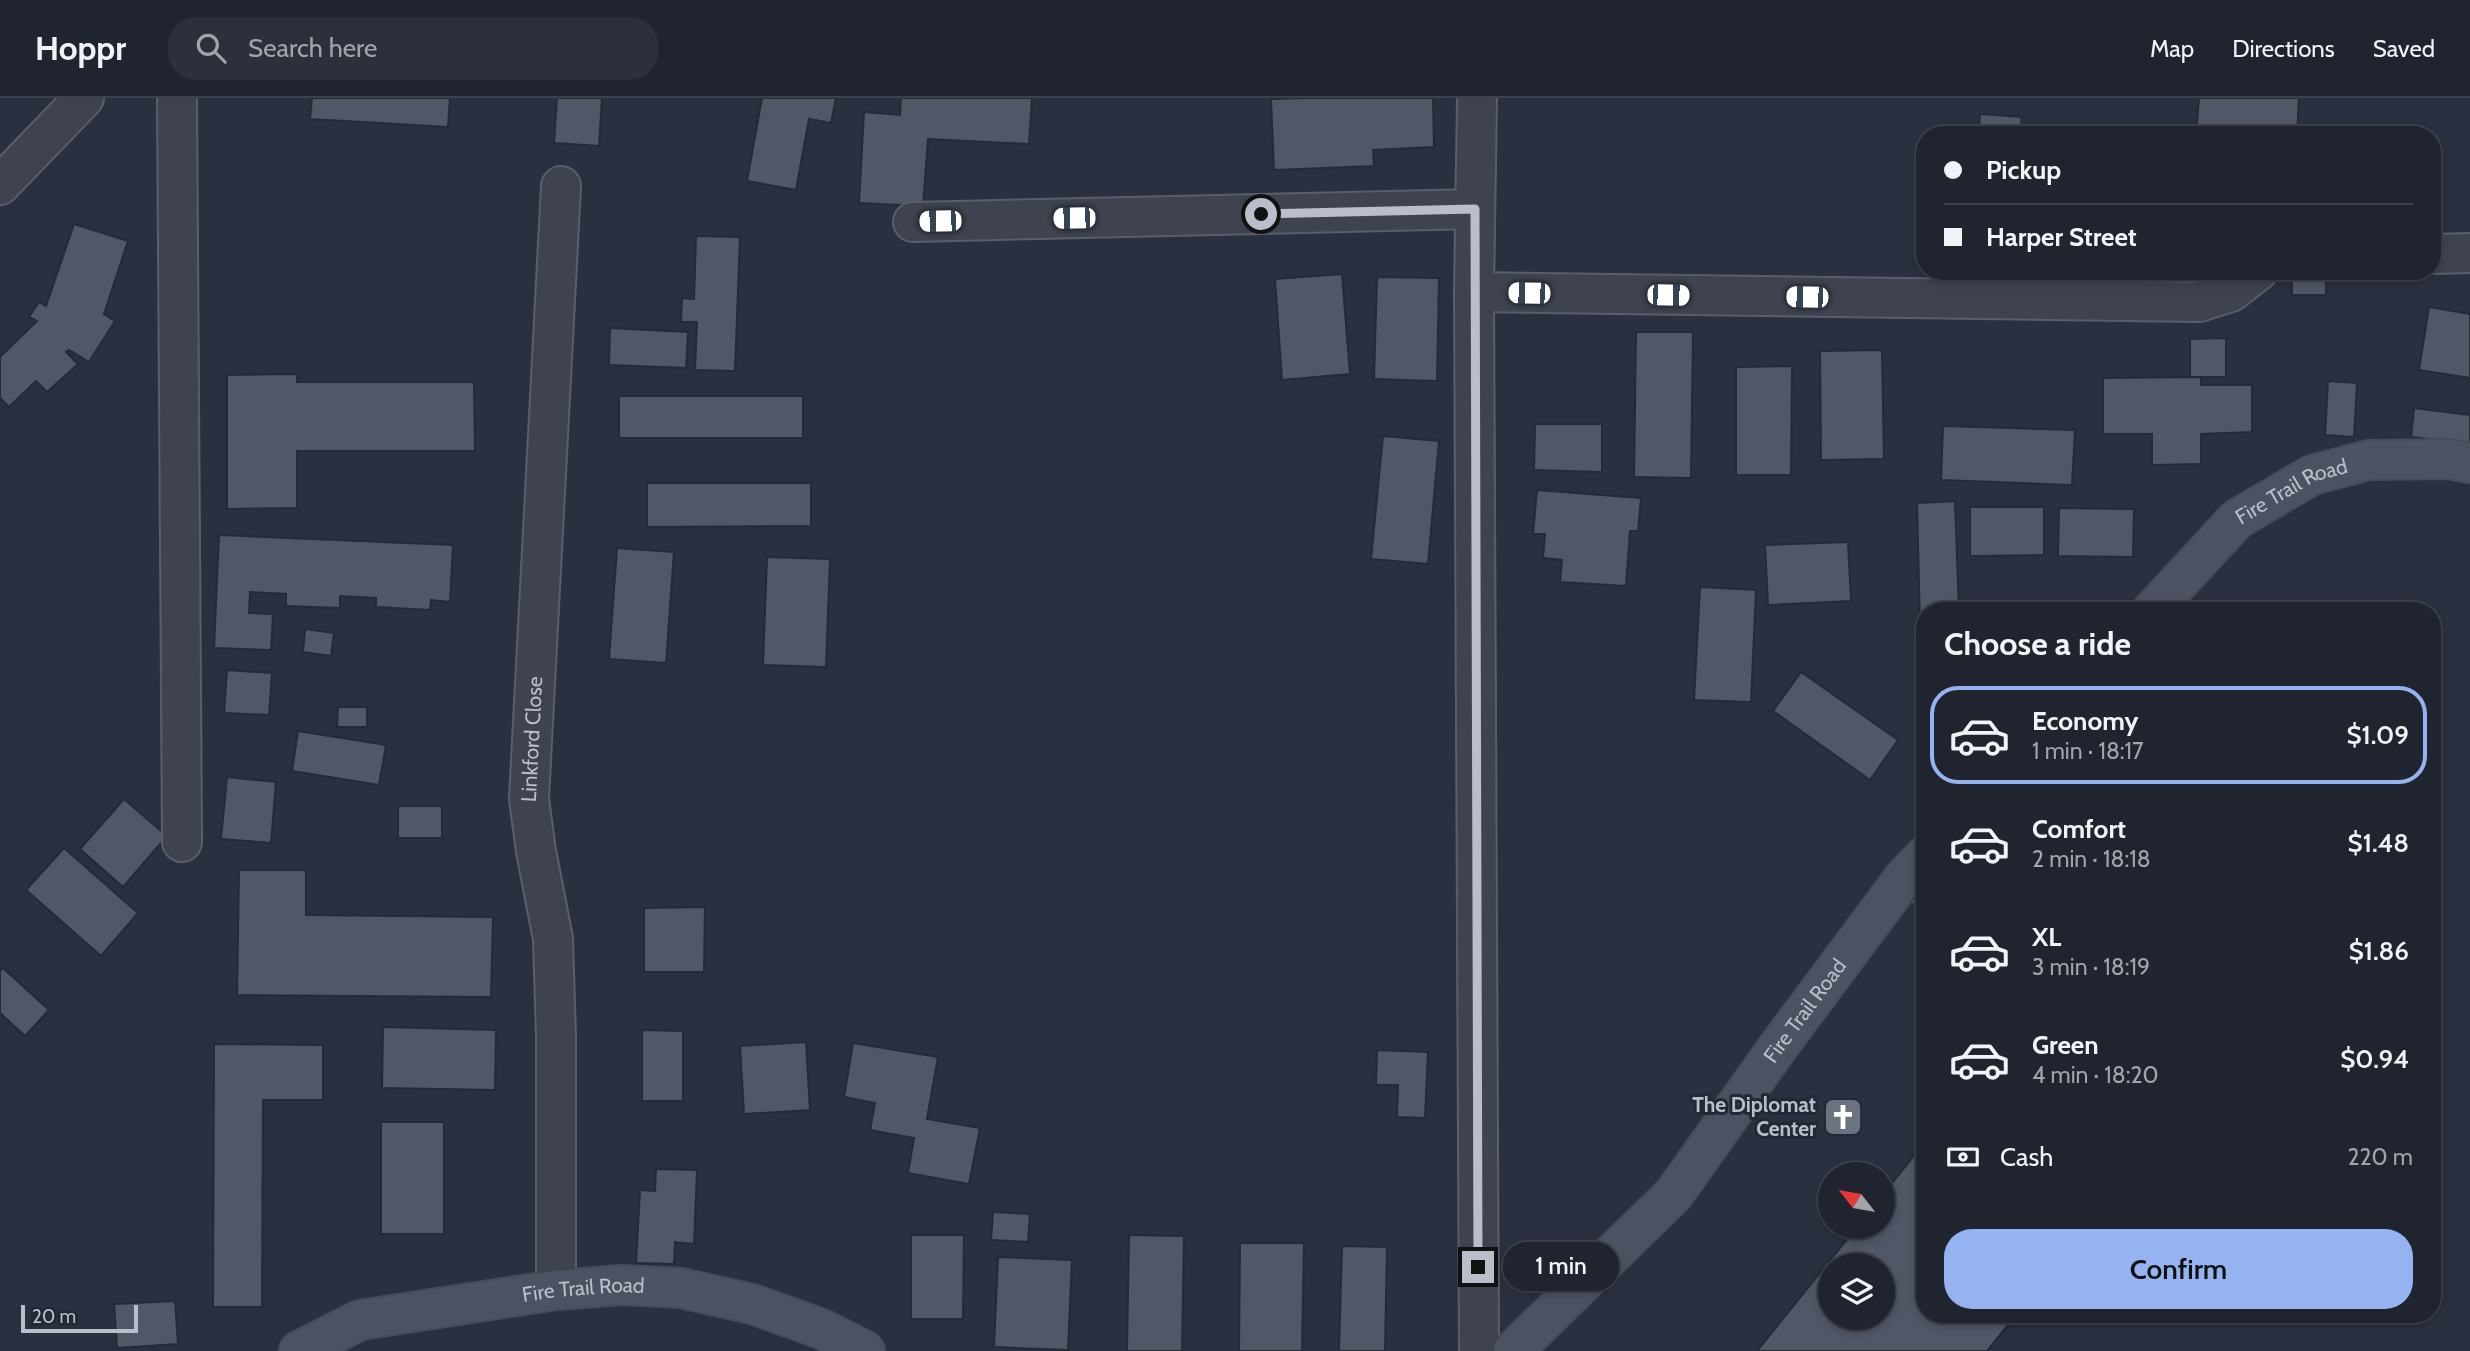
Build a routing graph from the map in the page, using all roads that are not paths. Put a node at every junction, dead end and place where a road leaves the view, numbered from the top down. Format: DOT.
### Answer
graph roads {
  1 [pos="84,98"];
  2 [pos="177,98"];
  3 [pos="1478,98"];
  4 [pos="0,185"];
  5 [pos="561,186"];
  6 [pos="1475,209"];
  7 [pos="914,222"];
  8 [pos="2470,253"];
  9 [pos="2441,254"];
  10 [pos="2246,280"];
  11 [pos="1474,292"];
  12 [pos="2470,463"];
  13 [pos="2160,602"];
  14 [pos="181,842"];
  15 [pos="1916,880"];
  16 [pos="556,1290"];
  17 [pos="299,1351"];
  18 [pos="865,1351"];
  19 [pos="1479,1351"];
  20 [pos="1513,1351"];
  1 -- 4 [label="street"];
  2 -- 14 [label="street"];
  3 -- 6 [label="street"];
  5 -- 16 [label="street, Linkford Close"];
  6 -- 7 [label="street"];
  6 -- 11 [label="street"];
  8 -- 9 [label="street"];
  10 -- 11 [label="street"];
  11 -- 19 [label="street"];
  12 -- 13 [label="street, Fire Trail Road"];
  15 -- 20 [label="street, Fire Trail Road"];
  16 -- 17 [label="street, Fire Trail Road"];
  16 -- 18 [label="street, Fire Trail Road"];
}
